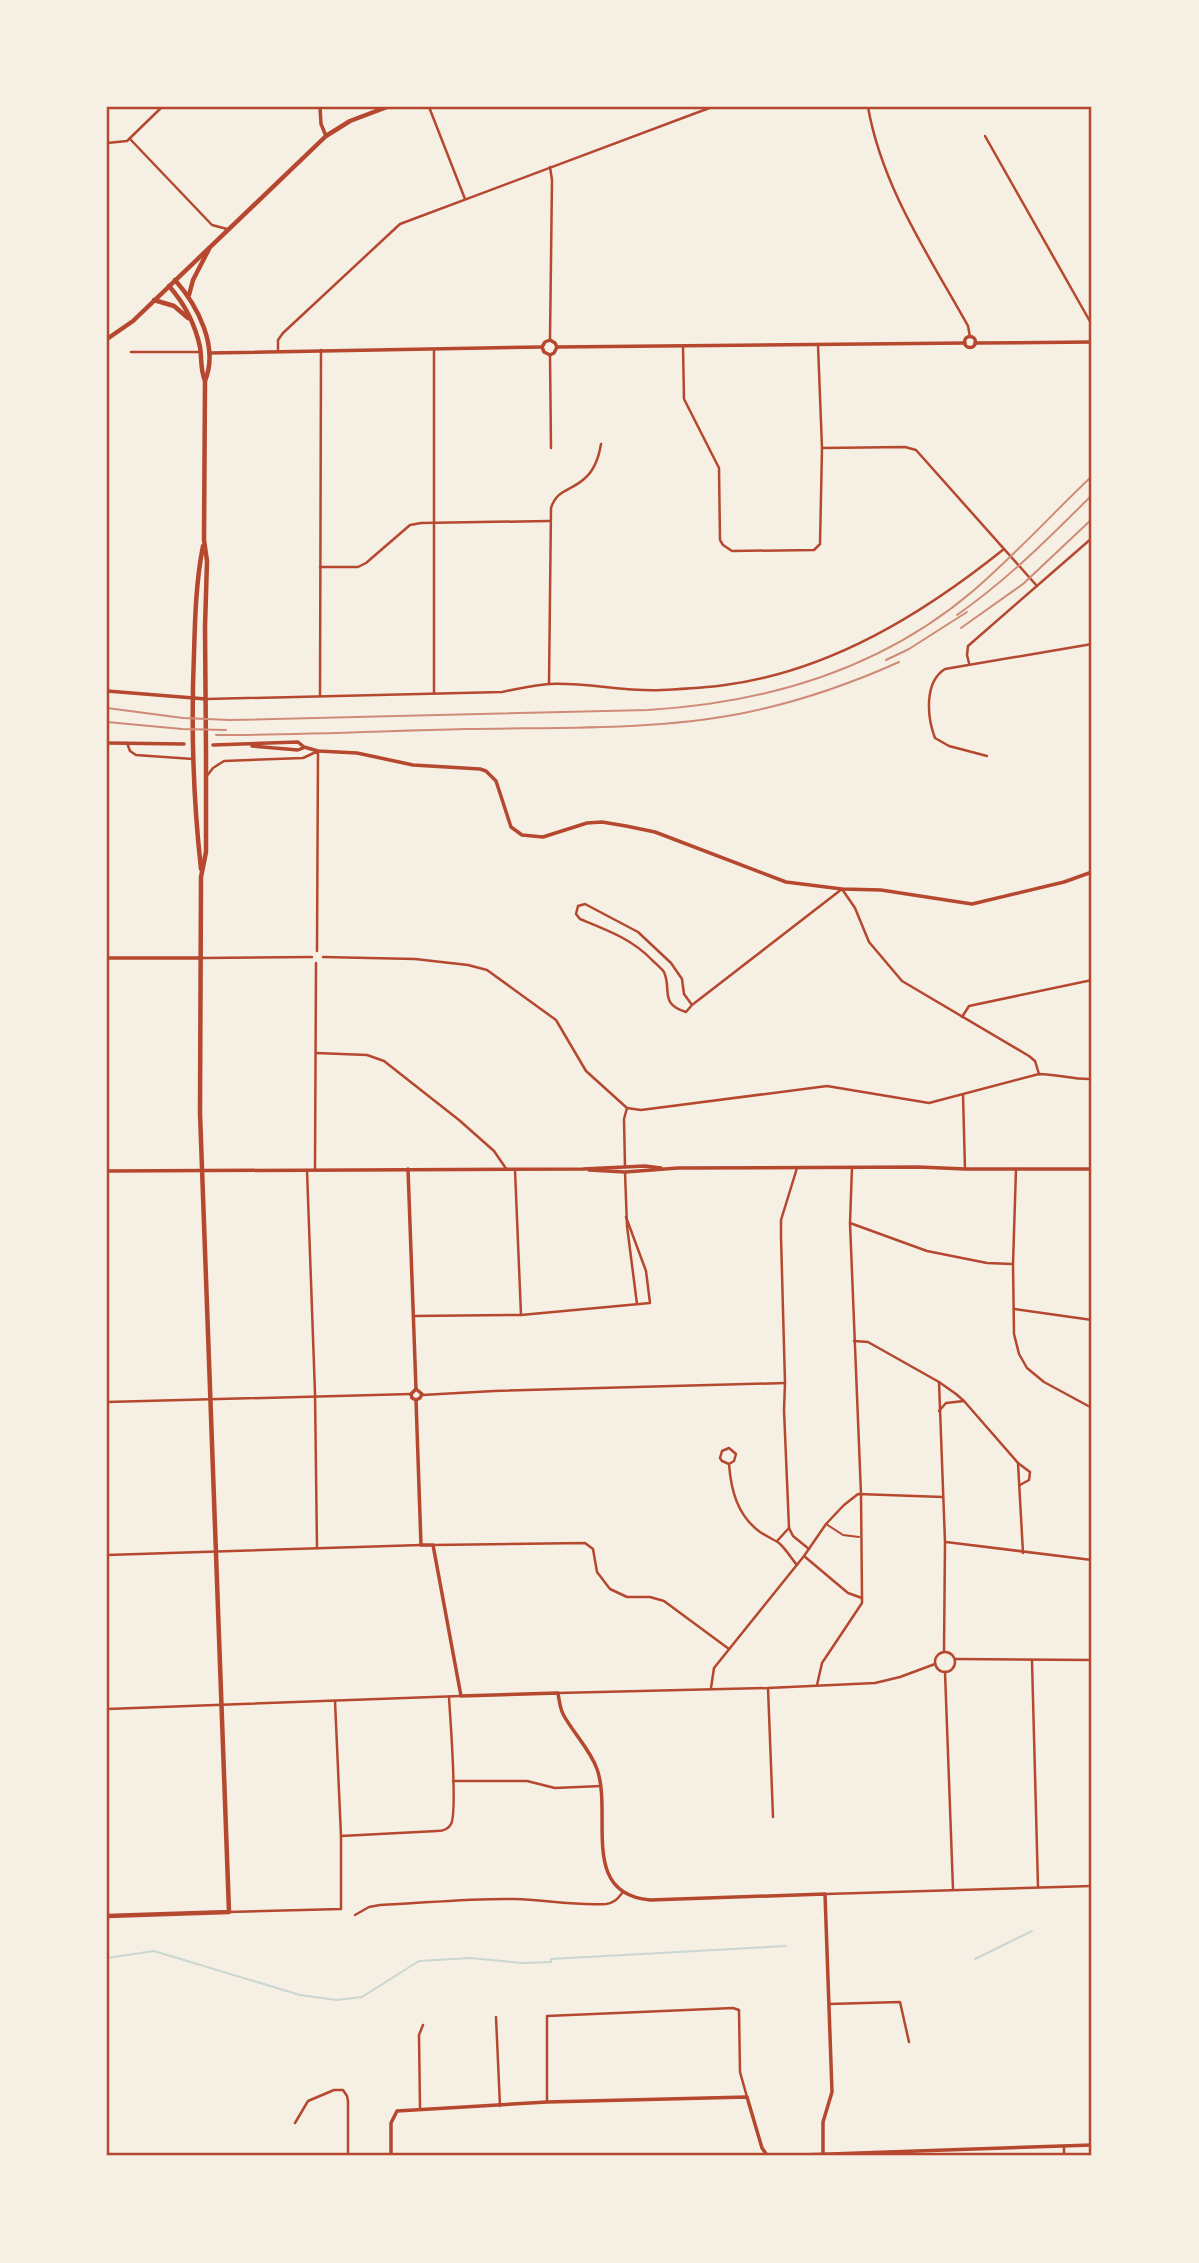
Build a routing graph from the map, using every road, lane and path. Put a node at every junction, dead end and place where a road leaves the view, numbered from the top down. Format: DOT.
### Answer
graph roads {
  1 [pos="162,107"];
  2 [pos="320,107"];
  3 [pos="387,107"];
  4 [pos="429,107"];
  5 [pos="712,107"];
  6 [pos="868,107"];
  7 [pos="326,136"];
  8 [pos="985,136"];
  9 [pos="130,139"];
  10 [pos="107,143"];
  11 [pos="550,167"];
  12 [pos="466,199"];
  13 [pos="228,229"];
  14 [pos="212,244"];
  15 [pos="175,280"];
  16 [pos="169,286"];
  17 [pos="189,296"];
  18 [pos="154,300"];
  19 [pos="191,321"];
  20 [pos="1092,325"];
  21 [pos="970,337"];
  22 [pos="108,340"];
  23 [pos="550,340"];
  24 [pos="1092,342"];
  25 [pos="965,343"];
  26 [pos="975,343"];
  27 [pos="818,345"];
  28 [pos="683,346"];
  29 [pos="557,347"];
  30 [pos="542,348"];
  31 [pos="434,349"];
  32 [pos="321,350"];
  33 [pos="278,351"];
  34 [pos="131,352"];
  35 [pos="200,352"];
  36 [pos="209,353"];
  37 [pos="550,355"];
  38 [pos="205,382"];
  39 [pos="601,444"];
  40 [pos="551,448"];
  41 [pos="822,448"];
  42 [pos="549,521"];
  43 [pos="435,522"];
  44 [pos="1092,538"];
  45 [pos="204,540"];
  46 [pos="1006,551"];
  47 [pos="320,567"];
  48 [pos="1037,586"];
  49 [pos="1092,644"];
  50 [pos="970,665"];
  51 [pos="549,684"];
  52 [pos="107,689"];
  53 [pos="433,693"];
  54 [pos="320,696"];
  55 [pos="192,699"];
  56 [pos="206,699"];
  57 [pos="107,743"];
  58 [pos="127,743"];
  59 [pos="184,744"];
  60 [pos="212,745"];
  61 [pos="239,745"];
  62 [pos="304,747"];
  63 [pos="318,751"];
  64 [pos="206,753"];
  65 [pos="987,755"];
  66 [pos="193,759"];
  67 [pos="206,777"];
  68 [pos="1092,872"];
  69 [pos="201,877"];
  70 [pos="842,889"];
  71 [pos="317,951"];
  72 [pos="312,957"];
  73 [pos="323,957"];
  74 [pos="107,958"];
  75 [pos="202,958"];
  76 [pos="316,963"];
  77 [pos="1092,980"];
  78 [pos="692,1005"];
  79 [pos="962,1017"];
  80 [pos="316,1053"];
  81 [pos="1039,1074"];
  82 [pos="1092,1079"];
  83 [pos="962,1095"];
  84 [pos="627,1108"];
  85 [pos="852,1167"];
  86 [pos="797,1168"];
  87 [pos="625,1169"];
  88 [pos="1016,1169"];
  89 [pos="1092,1169"];
  90 [pos="202,1170"];
  91 [pos="307,1170"];
  92 [pos="315,1170"];
  93 [pos="408,1170"];
  94 [pos="506,1170"];
  95 [pos="515,1170"];
  96 [pos="965,1170"];
  97 [pos="107,1171"];
  98 [pos="626,1217"];
  99 [pos="850,1223"];
  100 [pos="1013,1264"];
  101 [pos="638,1304"];
  102 [pos="1014,1309"];
  103 [pos="522,1315"];
  104 [pos="413,1316"];
  105 [pos="1092,1320"];
  106 [pos="854,1341"];
  107 [pos="939,1382"];
  108 [pos="785,1383"];
  109 [pos="416,1389"];
  110 [pos="411,1394"];
  111 [pos="422,1395"];
  112 [pos="315,1397"];
  113 [pos="416,1400"];
  114 [pos="210,1401"];
  115 [pos="964,1401"];
  116 [pos="107,1402"];
  117 [pos="1092,1408"];
  118 [pos="939,1411"];
  119 [pos="1018,1463"];
  120 [pos="729,1464"];
  121 [pos="1020,1485"];
  122 [pos="861,1494"];
  123 [pos="943,1497"];
  124 [pos="826,1524"];
  125 [pos="789,1528"];
  126 [pos="860,1536"];
  127 [pos="776,1542"];
  128 [pos="945,1542"];
  129 [pos="421,1545"];
  130 [pos="433,1545"];
  131 [pos="317,1548"];
  132 [pos="809,1549"];
  133 [pos="216,1552"];
  134 [pos="1023,1553"];
  135 [pos="107,1555"];
  136 [pos="804,1556"];
  137 [pos="1092,1560"];
  138 [pos="797,1565"];
  139 [pos="862,1598"];
  140 [pos="729,1649"];
  141 [pos="944,1651"];
  142 [pos="955,1659"];
  143 [pos="1092,1660"];
  144 [pos="1032,1661"];
  145 [pos="935,1664"];
  146 [pos="945,1672"];
  147 [pos="817,1685"];
  148 [pos="711,1688"];
  149 [pos="768,1688"];
  150 [pos="558,1693"];
  151 [pos="461,1696"];
  152 [pos="449,1697"];
  153 [pos="335,1701"];
  154 [pos="222,1704"];
  155 [pos="107,1709"];
  156 [pos="453,1782"];
  157 [pos="601,1786"];
  158 [pos="774,1817"];
  159 [pos="341,1836"];
  160 [pos="1092,1886"];
  161 [pos="1038,1887"];
  162 [pos="953,1889"];
  163 [pos="623,1892"];
  164 [pos="825,1894"];
  165 [pos="229,1912"];
  166 [pos="355,1915"];
  167 [pos="107,1916"];
  168 [pos="829,2004"];
  169 [pos="496,2017"];
  170 [pos="423,2025"];
  171 [pos="909,2042"];
  172 [pos="747,2097"];
  173 [pos="547,2102"];
  174 [pos="500,2106"];
  175 [pos="420,2108"];
  176 [pos="295,2123"];
  177 [pos="1092,2145"];
  178 [pos="1064,2146"];
  179 [pos="823,2154"];
  180 [pos="348,2156"];
  181 [pos="391,2156"];
  182 [pos="812,2156"];
  183 [pos="1064,2156"];
  1 -- 9 [label="street"];
  2 -- 7 [label="street"];
  3 -- 7 [label="main road"];
  4 -- 12 [label="street"];
  5 -- 11 [label="street"];
  6 -- 21 [label="street"];
  7 -- 13 [label="main road"];
  8 -- 20 [label="street"];
  9 -- 10 [label="street"];
  9 -- 13 [label="street"];
  11 -- 12 [label="street"];
  11 -- 23 [label="street"];
  12 -- 33 [label="street"];
  13 -- 14 [label="main road"];
  14 -- 15 [label="main road"];
  14 -- 17 [label="main road"];
  15 -- 16 [label="main road"];
  15 -- 17 [label="main road"];
  16 -- 18 [label="main road"];
  16 -- 19 [label="main road"];
  17 -- 36 [label="main road"];
  18 -- 19 [label="main road"];
  18 -- 22 [label="main road"];
  19 -- 35 [label="main road"];
  21 -- 25 [label="street"];
  21 -- 26 [label="street"];
  23 -- 29 [label="street"];
  23 -- 30 [label="street"];
  24 -- 26 [label="street"];
  25 -- 26 [label="street"];
  25 -- 27 [label="street"];
  27 -- 28 [label="street"];
  27 -- 41 [label="street"];
  28 -- 29 [label="street"];
  28 -- 41 [label="street"];
  29 -- 37 [label="street"];
  30 -- 31 [label="street"];
  30 -- 37 [label="street"];
  31 -- 32 [label="street"];
  31 -- 43 [label="street"];
  32 -- 33 [label="street"];
  32 -- 47 [label="street"];
  33 -- 36 [label="street"];
  34 -- 35 [label="street"];
  35 -- 38 [label="main road"];
  36 -- 38 [label="main road"];
  37 -- 40 [label="street"];
  38 -- 45 [label="main road"];
  39 -- 42 [label="street"];
  41 -- 46 [label="street"];
  42 -- 43 [label="street"];
  42 -- 51 [label="street"];
  43 -- 47 [label="street"];
  43 -- 53 [label="street"];
  44 -- 48 [label="street"];
  45 -- 55 [label="main road"];
  45 -- 56 [label="main road"];
  46 -- 48 [label="street"];
  46 -- 51 [label="street"];
  47 -- 54 [label="street"];
  48 -- 50 [label="street"];
  49 -- 50 [label="street"];
  50 -- 65 [label="street"];
  51 -- 53 [label="street"];
  52 -- 55 [label="street"];
  53 -- 54 [label="street"];
  54 -- 56 [label="street"];
  55 -- 56 [label="street"];
  55 -- 66 [label="main road"];
  56 -- 64 [label="main road"];
  57 -- 58 [label="street"];
  58 -- 59 [label="street"];
  58 -- 66 [label="street"];
  60 -- 61 [label="street"];
  61 -- 62 [label="street"];
  61 -- 62 [label="street"];
  62 -- 63 [label="street"];
  63 -- 67 [label="street"];
  63 -- 70 [label="street"];
  63 -- 71 [label="street"];
  64 -- 66 [label="main road"];
  64 -- 67 [label="main road"];
  66 -- 69 [label="main road"];
  67 -- 69 [label="main road"];
  68 -- 70 [label="street"];
  69 -- 75 [label="main road"];
  70 -- 78 [label="street"];
  70 -- 79 [label="street"];
  71 -- 72 [label="street"];
  71 -- 73 [label="street"];
  72 -- 75 [label="street"];
  72 -- 76 [label="street"];
  73 -- 76 [label="street"];
  73 -- 84 [label="street"];
  74 -- 75 [label="street"];
  75 -- 90 [label="main road"];
  76 -- 80 [label="street"];
  77 -- 79 [label="street"];
  78 -- 78 [label="street"];
  79 -- 81 [label="street"];
  80 -- 92 [label="street"];
  80 -- 94 [label="street"];
  81 -- 82 [label="street"];
  81 -- 83 [label="street"];
  83 -- 84 [label="street"];
  83 -- 96 [label="street"];
  84 -- 87 [label="street"];
  85 -- 86 [label="street"];
  85 -- 96 [label="street"];
  85 -- 99 [label="street"];
  86 -- 87 [label="street"];
  86 -- 108 [label="street"];
  87 -- 95 [label="street"];
  87 -- 98 [label="street"];
  88 -- 89 [label="street"];
  88 -- 96 [label="street"];
  88 -- 100 [label="street"];
  90 -- 91 [label="street"];
  90 -- 97 [label="street"];
  90 -- 114 [label="main road"];
  91 -- 92 [label="street"];
  91 -- 112 [label="street"];
  92 -- 93 [label="street"];
  93 -- 94 [label="street"];
  93 -- 104 [label="street"];
  94 -- 95 [label="street"];
  95 -- 103 [label="street"];
  98 -- 101 [label="street"];
  98 -- 101 [label="street"];
  99 -- 100 [label="street"];
  99 -- 106 [label="street"];
  100 -- 102 [label="street"];
  101 -- 103 [label="street"];
  102 -- 105 [label="street"];
  102 -- 117 [label="street"];
  103 -- 104 [label="street"];
  104 -- 109 [label="street"];
  106 -- 107 [label="street"];
  106 -- 122 [label="street"];
  107 -- 115 [label="street"];
  107 -- 118 [label="street"];
  108 -- 111 [label="street"];
  108 -- 125 [label="street"];
  109 -- 110 [label="street"];
  109 -- 111 [label="street"];
  110 -- 112 [label="street"];
  110 -- 113 [label="street"];
  111 -- 113 [label="street"];
  112 -- 114 [label="street"];
  112 -- 131 [label="street"];
  113 -- 129 [label="street"];
  114 -- 116 [label="street"];
  114 -- 133 [label="main road"];
  115 -- 118 [label="street"];
  115 -- 119 [label="street"];
  118 -- 123 [label="street"];
  119 -- 121 [label="street"];
  119 -- 121 [label="street"];
  120 -- 120 [label="street"];
  120 -- 127 [label="street"];
  121 -- 134 [label="street"];
  122 -- 123 [label="street"];
  122 -- 124 [label="street"];
  122 -- 126 [label="street"];
  123 -- 128 [label="street"];
  124 -- 126 [label="lane"];
  124 -- 132 [label="street"];
  125 -- 127 [label="street"];
  125 -- 132 [label="street"];
  126 -- 139 [label="street"];
  127 -- 138 [label="street"];
  128 -- 134 [label="street"];
  128 -- 141 [label="street"];
  129 -- 130 [label="street"];
  129 -- 131 [label="street"];
  130 -- 140 [label="street"];
  130 -- 151 [label="street"];
  131 -- 133 [label="street"];
  132 -- 136 [label="street"];
  133 -- 135 [label="street"];
  133 -- 154 [label="main road"];
  134 -- 137 [label="street"];
  136 -- 138 [label="street"];
  136 -- 139 [label="street"];
  138 -- 140 [label="street"];
  139 -- 147 [label="street"];
  140 -- 148 [label="street"];
  141 -- 142 [label="street"];
  141 -- 145 [label="street"];
  142 -- 144 [label="street"];
  142 -- 146 [label="street"];
  143 -- 144 [label="street"];
  144 -- 161 [label="street"];
  145 -- 146 [label="street"];
  145 -- 147 [label="street"];
  146 -- 162 [label="street"];
  147 -- 149 [label="street"];
  148 -- 149 [label="street"];
  148 -- 150 [label="street"];
  149 -- 158 [label="street"];
  150 -- 151 [label="street"];
  150 -- 157 [label="street"];
  151 -- 152 [label="street"];
  152 -- 153 [label="street"];
  152 -- 156 [label="street"];
  153 -- 154 [label="street"];
  153 -- 159 [label="street"];
  154 -- 155 [label="street"];
  154 -- 165 [label="main road"];
  156 -- 157 [label="street"];
  156 -- 159 [label="street"];
  157 -- 163 [label="street"];
  159 -- 165 [label="street"];
  160 -- 161 [label="street"];
  161 -- 162 [label="street"];
  162 -- 164 [label="street"];
  163 -- 164 [label="street"];
  163 -- 166 [label="street"];
  164 -- 168 [label="street"];
  165 -- 167 [label="main road"];
  168 -- 171 [label="street"];
  168 -- 179 [label="street"];
  169 -- 174 [label="street"];
  170 -- 175 [label="street"];
  172 -- 173 [label="street"];
  172 -- 173 [label="street"];
  172 -- 182 [label="street"];
  173 -- 174 [label="street"];
  174 -- 175 [label="street"];
  175 -- 181 [label="street"];
  176 -- 180 [label="street"];
  177 -- 178 [label="street"];
  178 -- 179 [label="street"];
  178 -- 183 [label="street"];
  179 -- 182 [label="street"];
}
